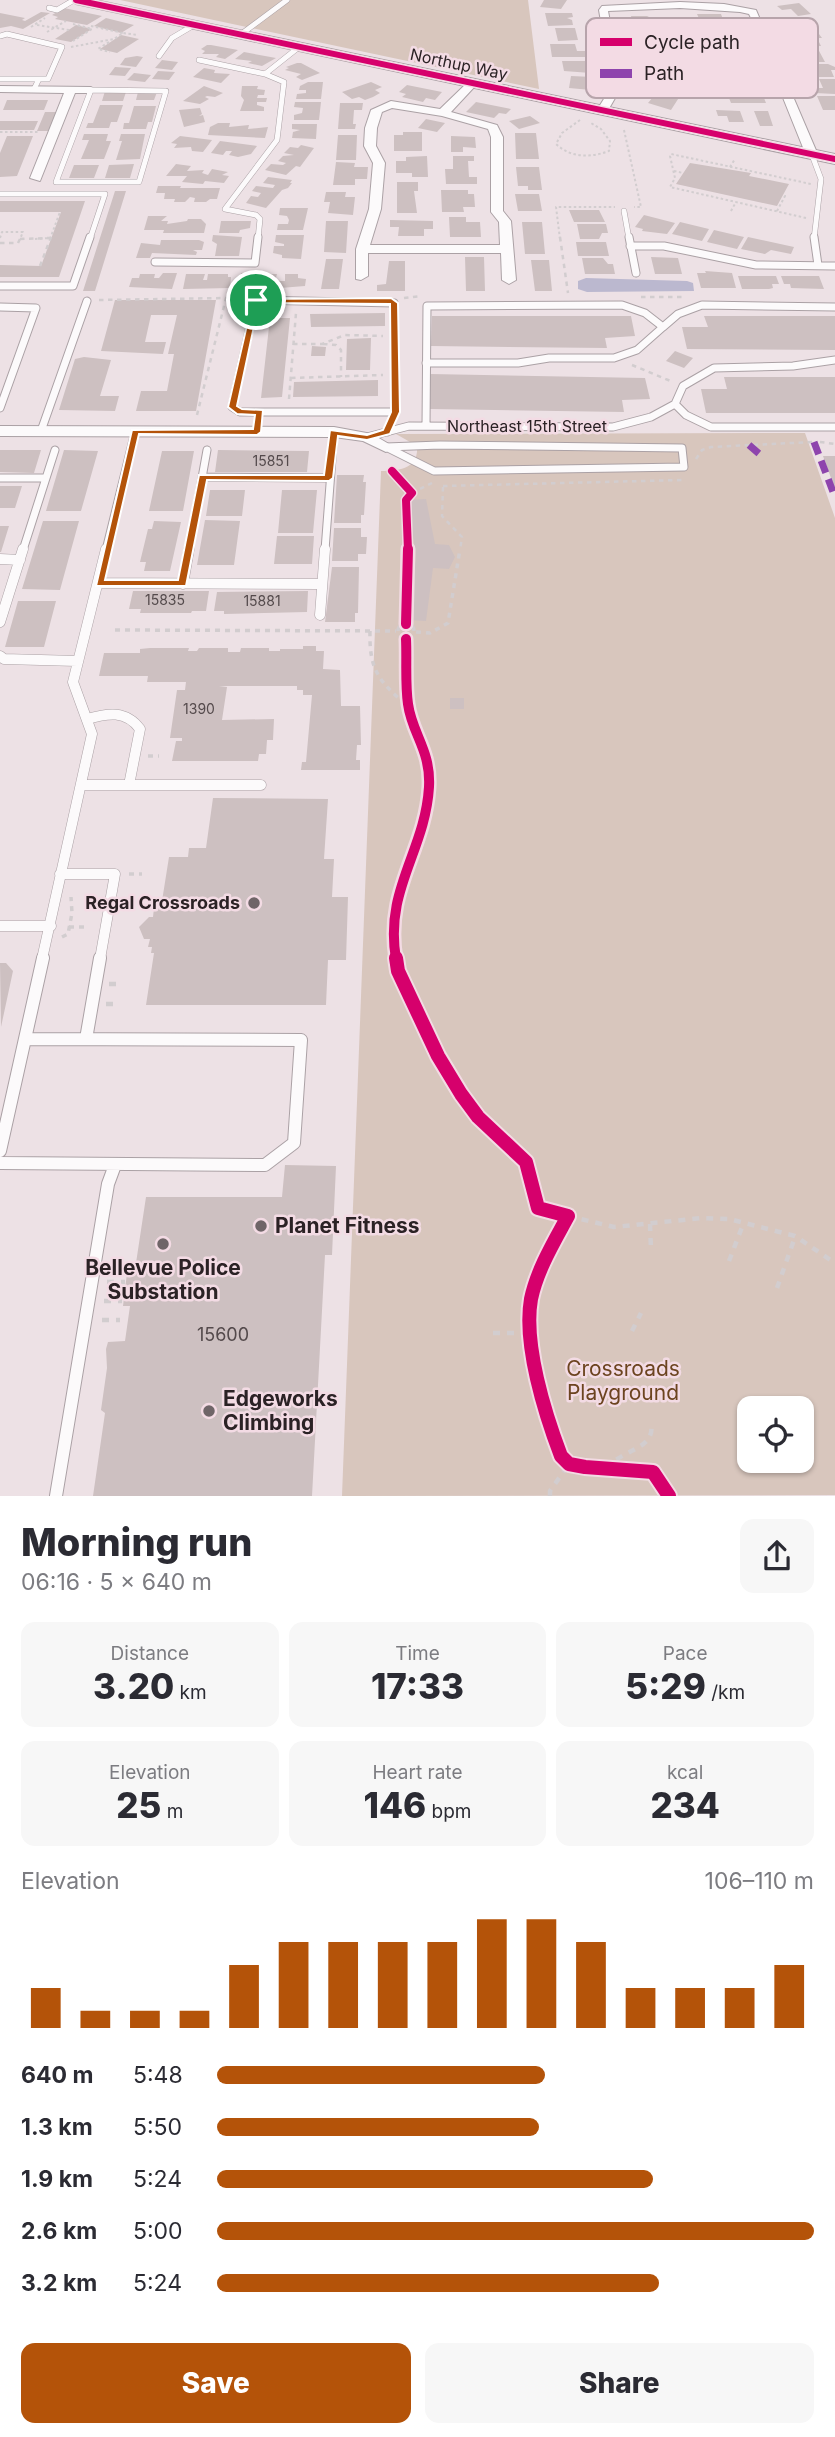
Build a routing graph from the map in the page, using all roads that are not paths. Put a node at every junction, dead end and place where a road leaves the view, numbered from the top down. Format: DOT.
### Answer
graph roads {
  1 [pos="75,0"];
  2 [pos="288,0"];
  3 [pos="49,8"];
  4 [pos="603,18"];
  5 [pos="756,18"];
  6 [pos="194,25"];
  7 [pos="240,35"];
  8 [pos="0,36"];
  9 [pos="299,47"];
  10 [pos="159,56"];
  11 [pos="199,60"];
  12 [pos="265,74"];
  13 [pos="0,79"];
  14 [pos="472,83"];
  15 [pos="37,84"];
  16 [pos="0,89"];
  17 [pos="71,90"];
  18 [pos="92,90"];
  19 [pos="610,98"];
  20 [pos="789,98"];
  21 [pos="603,110"];
  22 [pos="443,113"];
  23 [pos="812,155"];
  24 [pos="835,159"];
  25 [pos="36,178"];
  26 [pos="0,194"];
  27 [pos="624,211"];
  28 [pos="630,246"];
  29 [pos="362,248"];
  30 [pos="507,248"];
  31 [pos="155,262"];
  32 [pos="818,265"];
  33 [pos="835,266"];
  34 [pos="636,273"];
  35 [pos="361,276"];
  36 [pos="509,280"];
  37 [pos="0,286"];
  38 [pos="87,301"];
  39 [pos="0,307"];
  40 [pos="835,307"];
  41 [pos="663,327"];
  42 [pos="835,360"];
  43 [pos="426,363"];
  44 [pos="675,404"];
  45 [pos="0,408"];
  46 [pos="260,412"];
  47 [pos="395,412"];
  48 [pos="426,426"];
  49 [pos="835,426"];
  50 [pos="0,431"];
  51 [pos="41,431"];
  52 [pos="135,432"];
  53 [pos="257,432"];
  54 [pos="334,432"];
  55 [pos="387,439"];
  56 [pos="55,450"];
  57 [pos="207,450"];
  58 [pos="203,477"];
  59 [pos="0,478"];
  60 [pos="46,478"];
  61 [pos="329,478"];
  62 [pos="0,559"];
  63 [pos="20,559"];
  64 [pos="99,583"];
  65 [pos="183,584"];
  66 [pos="322,584"];
  67 [pos="320,615"];
  68 [pos="0,622"];
  69 [pos="0,656"];
  70 [pos="77,661"];
  71 [pos="87,719"];
  72 [pos="81,785"];
  73 [pos="129,785"];
  74 [pos="261,785"];
  75 [pos="61,874"];
  76 [pos="0,926"];
  77 [pos="51,926"];
  78 [pos="26,1039"];
  79 [pos="86,1039"];
  80 [pos="0,1151"];
  81 [pos="0,1163"];
  82 [pos="115,1165"];
  83 [pos="56,1496"];
  1 -- 3 [label="lane"];
  1 -- 6 [label="street, Northup Way"];
  2 -- 7 [label="lane"];
  4 -- 5 [label="street"];
  6 -- 7 [label="street, Northup Way"];
  6 -- 10 [label="lane"];
  7 -- 9 [label="street, Northup Way"];
  8 -- 15 [label="lane"];
  9 -- 12 [label="lane"];
  9 -- 14 [label="street, Northup Way"];
  11 -- 12 [label="lane"];
  12 -- 31 [label="lane"];
  13 -- 15 [label="lane"];
  14 -- 21 [label="street, Northup Way"];
  14 -- 22 [label="street"];
  15 -- 16 [label="street"];
  15 -- 17 [label="street"];
  17 -- 18 [label="street"];
  17 -- 25 [label="street"];
  18 -- 18 [label="lane"];
  19 -- 21 [label="street"];
  20 -- 23 [label="street"];
  21 -- 23 [label="street, Northup Way"];
  22 -- 29 [label="street"];
  22 -- 30 [label="street"];
  23 -- 24 [label="street, Northup Way"];
  23 -- 32 [label="lane"];
  26 -- 37 [label="lane"];
  27 -- 28 [label="lane"];
  28 -- 32 [label="lane"];
  28 -- 34 [label="lane"];
  29 -- 30 [label="street"];
  29 -- 35 [label="street"];
  30 -- 36 [label="street"];
  32 -- 33 [label="lane"];
  38 -- 51 [label="lane"];
  39 -- 45 [label="lane"];
  40 -- 41 [label="lane"];
  41 -- 43 [label="lane"];
  41 -- 43 [label="lane"];
  42 -- 44 [label="lane"];
  43 -- 48 [label="lane"];
  44 -- 48 [label="lane, Northeast 15th Street"];
  44 -- 49 [label="lane"];
  46 -- 47 [label="lane"];
  46 -- 47 [label="lane"];
  46 -- 53 [label="lane"];
  47 -- 55 [label="lane"];
  48 -- 55 [label="lane, Northeast 15th Street"];
  50 -- 51 [label="street"];
  51 -- 52 [label="street"];
  52 -- 53 [label="street"];
  52 -- 64 [label="lane"];
  53 -- 54 [label="street"];
  54 -- 55 [label="street"];
  54 -- 61 [label="lane"];
  55 -- 55 [label="lane"];
  56 -- 60 [label="lane"];
  57 -- 58 [label="lane"];
  58 -- 61 [label="lane"];
  58 -- 65 [label="lane"];
  59 -- 60 [label="lane"];
  60 -- 63 [label="lane"];
  61 -- 66 [label="lane"];
  62 -- 63 [label="lane"];
  63 -- 68 [label="lane"];
  64 -- 65 [label="lane"];
  64 -- 70 [label="lane"];
  65 -- 66 [label="lane"];
  66 -- 67 [label="lane"];
  69 -- 70 [label="lane"];
  70 -- 71 [label="lane"];
  71 -- 72 [label="lane"];
  71 -- 73 [label="lane"];
  72 -- 73 [label="lane"];
  72 -- 75 [label="lane"];
  73 -- 74 [label="lane"];
  75 -- 77 [label="lane"];
  75 -- 79 [label="lane"];
  76 -- 77 [label="lane"];
  77 -- 78 [label="lane"];
  78 -- 79 [label="lane"];
  78 -- 80 [label="lane"];
  79 -- 82 [label="lane"];
  81 -- 82 [label="lane"];
  82 -- 83 [label="lane"];
}
